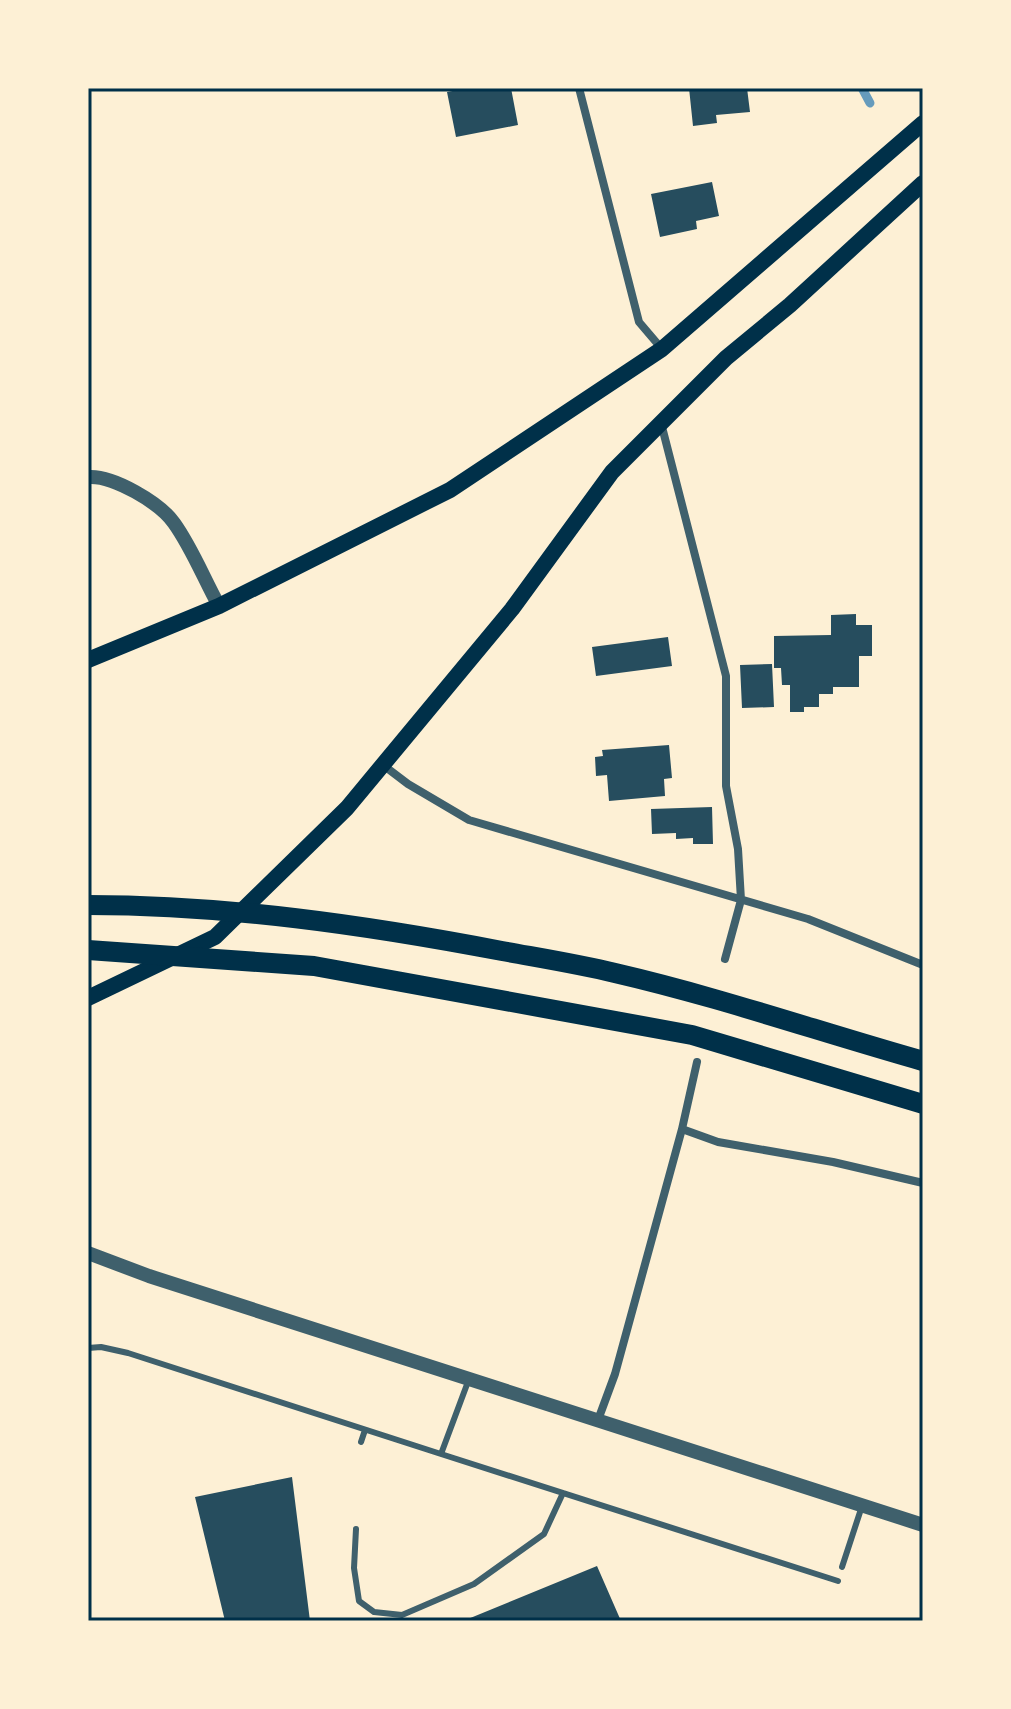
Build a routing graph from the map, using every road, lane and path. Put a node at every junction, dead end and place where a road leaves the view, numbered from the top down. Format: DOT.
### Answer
graph roads {
  1 [pos="579,88"];
  2 [pos="923,123"];
  3 [pos="923,183"];
  4 [pos="662,349"];
  5 [pos="661,423"];
  6 [pos="88,477"];
  7 [pos="219,606"];
  8 [pos="88,660"];
  9 [pos="382,765"];
  10 [pos="741,900"];
  11 [pos="88,905"];
  12 [pos="88,950"];
  13 [pos="725,959"];
  14 [pos="923,965"];
  15 [pos="88,998"];
  16 [pos="923,1061"];
  17 [pos="697,1062"];
  18 [pos="923,1104"];
  19 [pos="682,1129"];
  20 [pos="923,1183"];
  21 [pos="88,1253"];
  22 [pos="88,1348"];
  23 [pos="469,1378"];
  24 [pos="598,1420"];
  25 [pos="365,1430"];
  26 [pos="361,1442"];
  27 [pos="441,1454"];
  28 [pos="563,1493"];
  29 [pos="862,1506"];
  30 [pos="923,1525"];
  31 [pos="356,1529"];
  32 [pos="842,1567"];
  33 [pos="838,1581"];
  1 -- 4 [label="street"];
  2 -- 4 [label="main road"];
  3 -- 5 [label="main road"];
  4 -- 7 [label="main road"];
  5 -- 9 [label="main road"];
  5 -- 10 [label="street"];
  6 -- 7 [label="street"];
  7 -- 8 [label="main road"];
  9 -- 10 [label="street"];
  9 -- 15 [label="main road"];
  10 -- 13 [label="street"];
  10 -- 14 [label="street"];
  11 -- 16 [label="main road"];
  12 -- 18 [label="main road"];
  17 -- 19 [label="street"];
  19 -- 20 [label="street"];
  19 -- 24 [label="street"];
  21 -- 23 [label="street"];
  22 -- 25 [label="lane"];
  23 -- 24 [label="street"];
  23 -- 27 [label="lane"];
  24 -- 29 [label="street"];
  25 -- 26 [label="lane"];
  25 -- 27 [label="lane"];
  27 -- 28 [label="lane"];
  28 -- 31 [label="lane"];
  28 -- 33 [label="lane"];
  29 -- 30 [label="street"];
  29 -- 32 [label="lane"];
}
